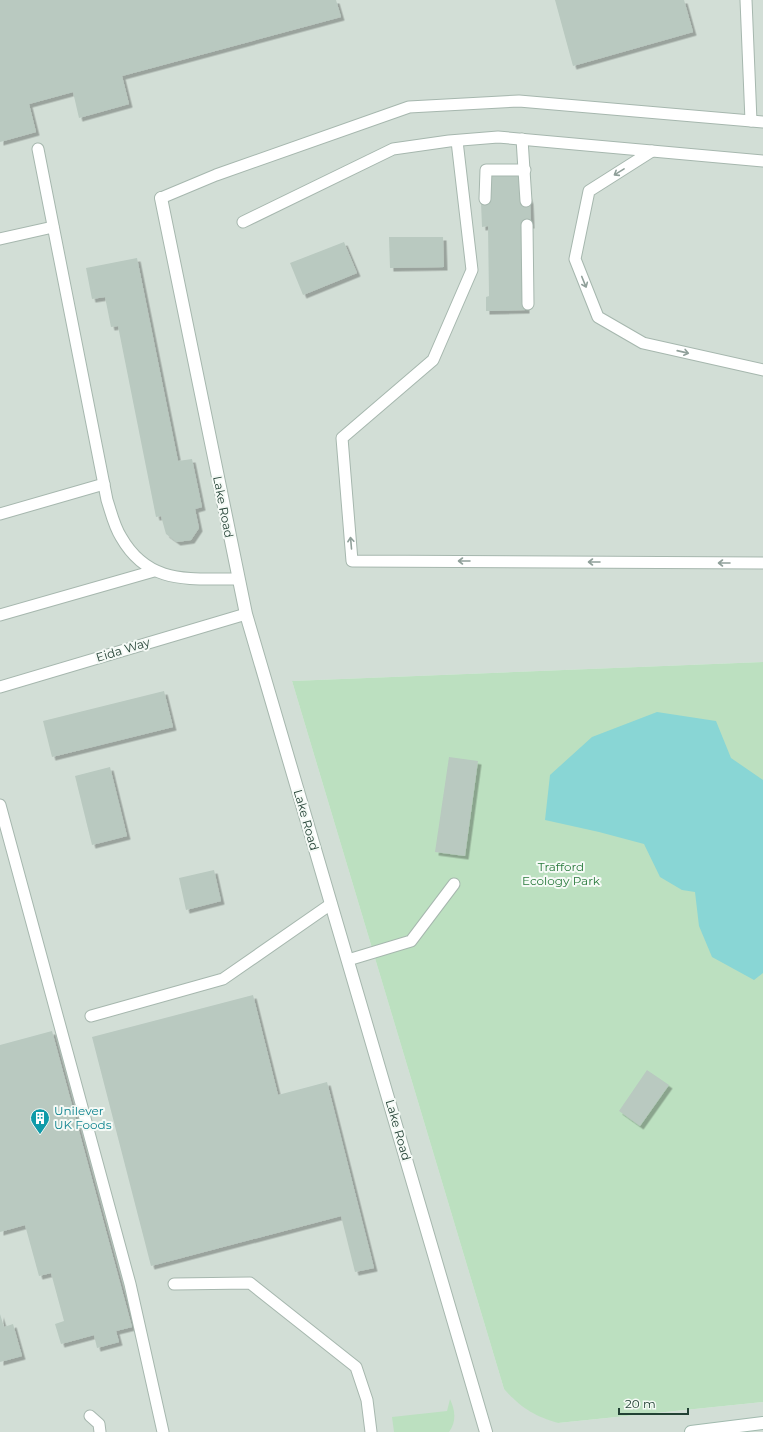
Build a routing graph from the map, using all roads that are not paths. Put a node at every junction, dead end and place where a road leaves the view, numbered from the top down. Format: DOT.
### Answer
graph roads {
  1 [pos="746,0"];
  2 [pos="751,121"];
  3 [pos="763,122"];
  4 [pos="522,139"];
  5 [pos="457,140"];
  6 [pos="38,149"];
  7 [pos="652,151"];
  8 [pos="763,161"];
  9 [pos="525,170"];
  10 [pos="161,198"];
  11 [pos="485,199"];
  12 [pos="526,201"];
  13 [pos="243,222"];
  14 [pos="527,225"];
  15 [pos="53,227"];
  16 [pos="0,239"];
  17 [pos="528,304"];
  18 [pos="763,370"];
  19 [pos="104,484"];
  20 [pos="0,514"];
  21 [pos="763,563"];
  22 [pos="154,571"];
  23 [pos="238,579"];
  24 [pos="246,614"];
  25 [pos="0,615"];
  26 [pos="0,687"];
  27 [pos="0,805"];
  28 [pos="454,884"];
  29 [pos="331,904"];
  30 [pos="348,960"];
  31 [pos="91,1016"];
  32 [pos="174,1284"];
  33 [pos="90,1416"];
  34 [pos="763,1423"];
  35 [pos="100,1432"];
  36 [pos="163,1432"];
  37 [pos="372,1432"];
  38 [pos="486,1432"];
  39 [pos="691,1432"];
  1 -- 2 [label="lane"];
  2 -- 3 [label="lane"];
  2 -- 10 [label="lane"];
  4 -- 5 [label="lane"];
  4 -- 7 [label="lane"];
  4 -- 9 [label="lane"];
  5 -- 13 [label="lane"];
  21 -- 5 [label="lane, one-way"];
  6 -- 15 [label="lane"];
  7 -- 8 [label="lane"];
  7 -- 18 [label="lane, one-way"];
  9 -- 11 [label="lane"];
  9 -- 12 [label="lane"];
  10 -- 23 [label="street, Lake Road"];
  14 -- 17 [label="lane"];
  15 -- 16 [label="lane"];
  15 -- 19 [label="lane"];
  19 -- 20 [label="lane"];
  19 -- 22 [label="lane"];
  22 -- 23 [label="lane"];
  22 -- 25 [label="lane"];
  23 -- 24 [label="street, Lake Road"];
  24 -- 26 [label="lane, Eida Way"];
  24 -- 29 [label="street, Lake Road"];
  27 -- 36 [label="lane"];
  28 -- 30 [label="lane"];
  29 -- 30 [label="street, Lake Road"];
  29 -- 31 [label="lane"];
  30 -- 38 [label="street, Lake Road"];
  32 -- 37 [label="lane"];
  33 -- 35 [label="lane"];
  34 -- 39 [label="street"];
}
